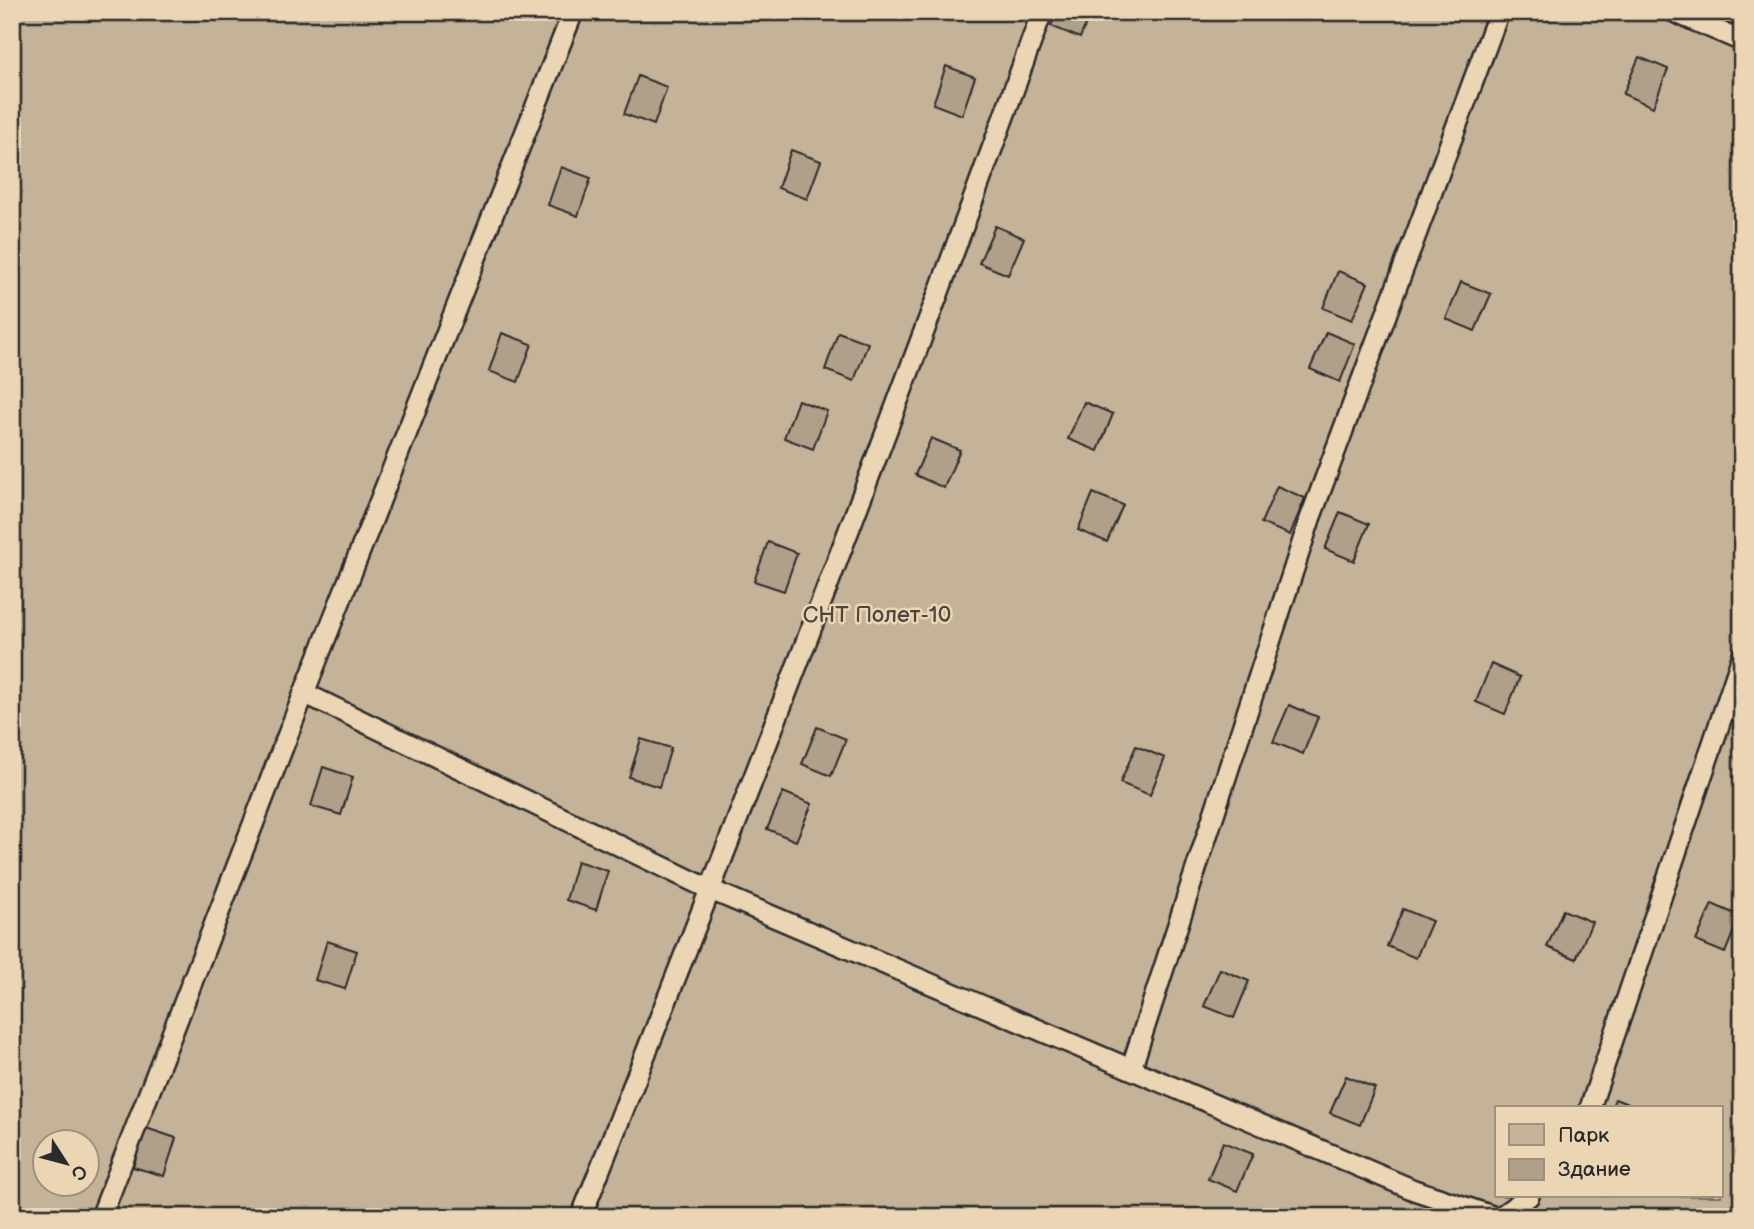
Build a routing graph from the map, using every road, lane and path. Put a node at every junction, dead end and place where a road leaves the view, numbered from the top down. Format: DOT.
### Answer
graph roads {
  1 [pos="573,12"];
  2 [pos="1042,12"];
  3 [pos="1499,12"];
  4 [pos="1674,12"];
  5 [pos="1742,41"];
  6 [pos="1742,657"];
  7 [pos="304,693"];
  8 [pos="711,890"];
  9 [pos="1131,1069"];
  10 [pos="1591,1106"];
  11 [pos="1526,1198"];
  12 [pos="101,1217"];
  13 [pos="581,1217"];
  14 [pos="1498,1217"];
  1 -- 7 [label="lane"];
  2 -- 8 [label="lane"];
  3 -- 9 [label="lane"];
  4 -- 5 [label="lane"];
  6 -- 10 [label="lane"];
  7 -- 8 [label="lane"];
  7 -- 12 [label="lane"];
  8 -- 9 [label="lane"];
  8 -- 13 [label="lane"];
  9 -- 14 [label="lane"];
  11 -- 14 [label="lane"];
}
